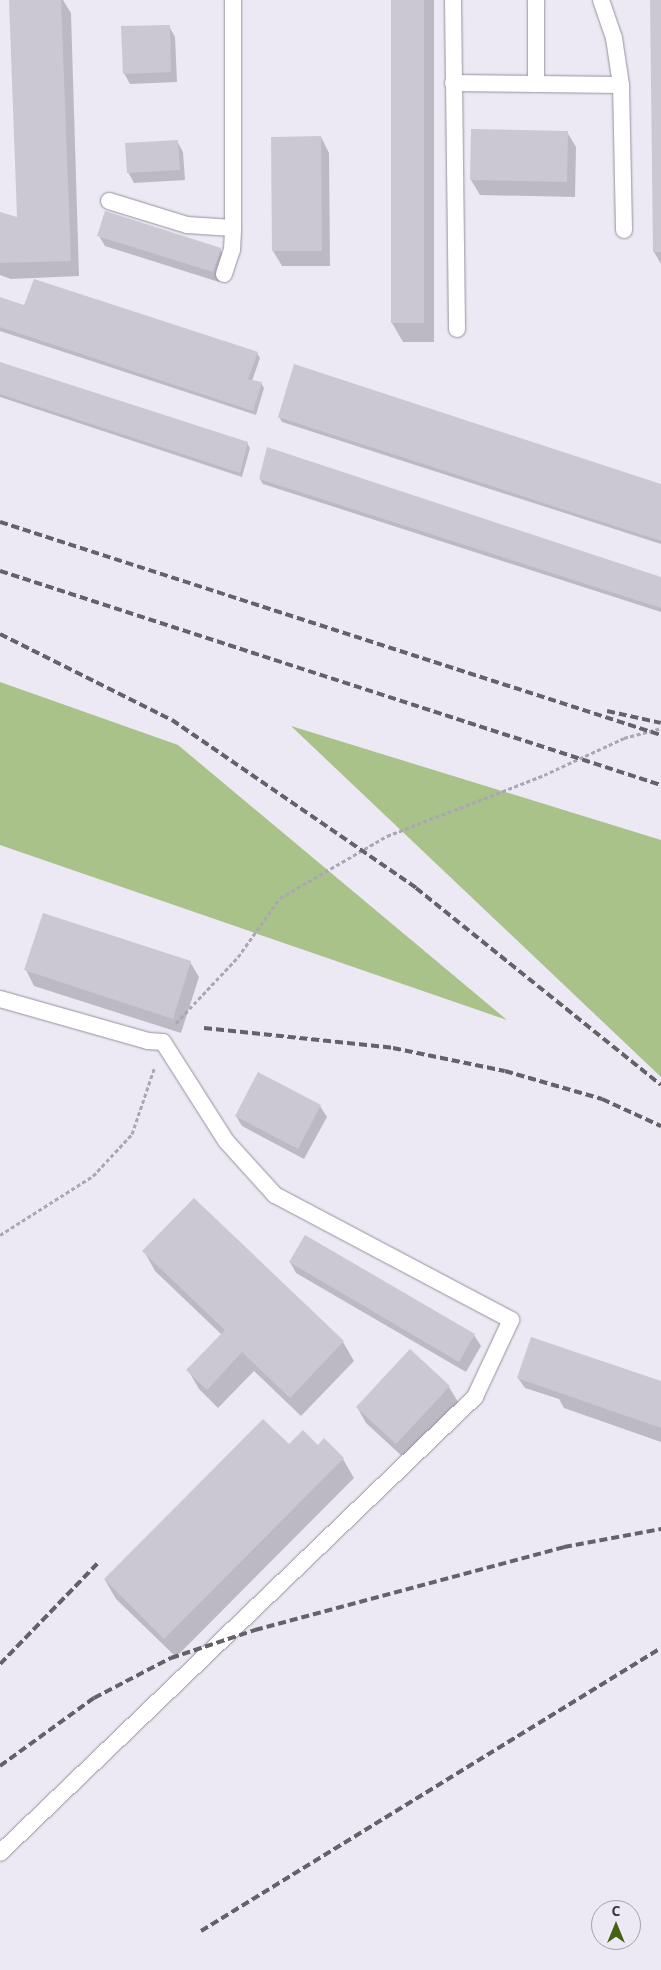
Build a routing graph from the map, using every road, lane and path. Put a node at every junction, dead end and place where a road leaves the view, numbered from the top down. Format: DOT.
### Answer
graph roads {
  1 [pos="233,0"];
  2 [pos="452,0"];
  3 [pos="536,0"];
  4 [pos="601,0"];
  5 [pos="453,83"];
  6 [pos="536,84"];
  7 [pos="621,84"];
  8 [pos="109,201"];
  9 [pos="234,228"];
  10 [pos="624,230"];
  11 [pos="224,274"];
  12 [pos="457,329"];
  13 [pos="661,728"];
  14 [pos="0,999"];
  15 [pos="163,1042"];
  16 [pos="0,1234"];
  17 [pos="0,1852"];
  1 -- 9 [label="lane"];
  2 -- 5 [label="lane"];
  3 -- 6 [label="lane"];
  4 -- 7 [label="lane"];
  5 -- 6 [label="lane"];
  5 -- 12 [label="lane"];
  6 -- 7 [label="lane"];
  7 -- 10 [label="lane"];
  8 -- 9 [label="lane"];
  9 -- 11 [label="lane"];
  13 -- 15 [label="path"];
  14 -- 15 [label="lane"];
  15 -- 16 [label="path"];
  15 -- 17 [label="lane"];
}
